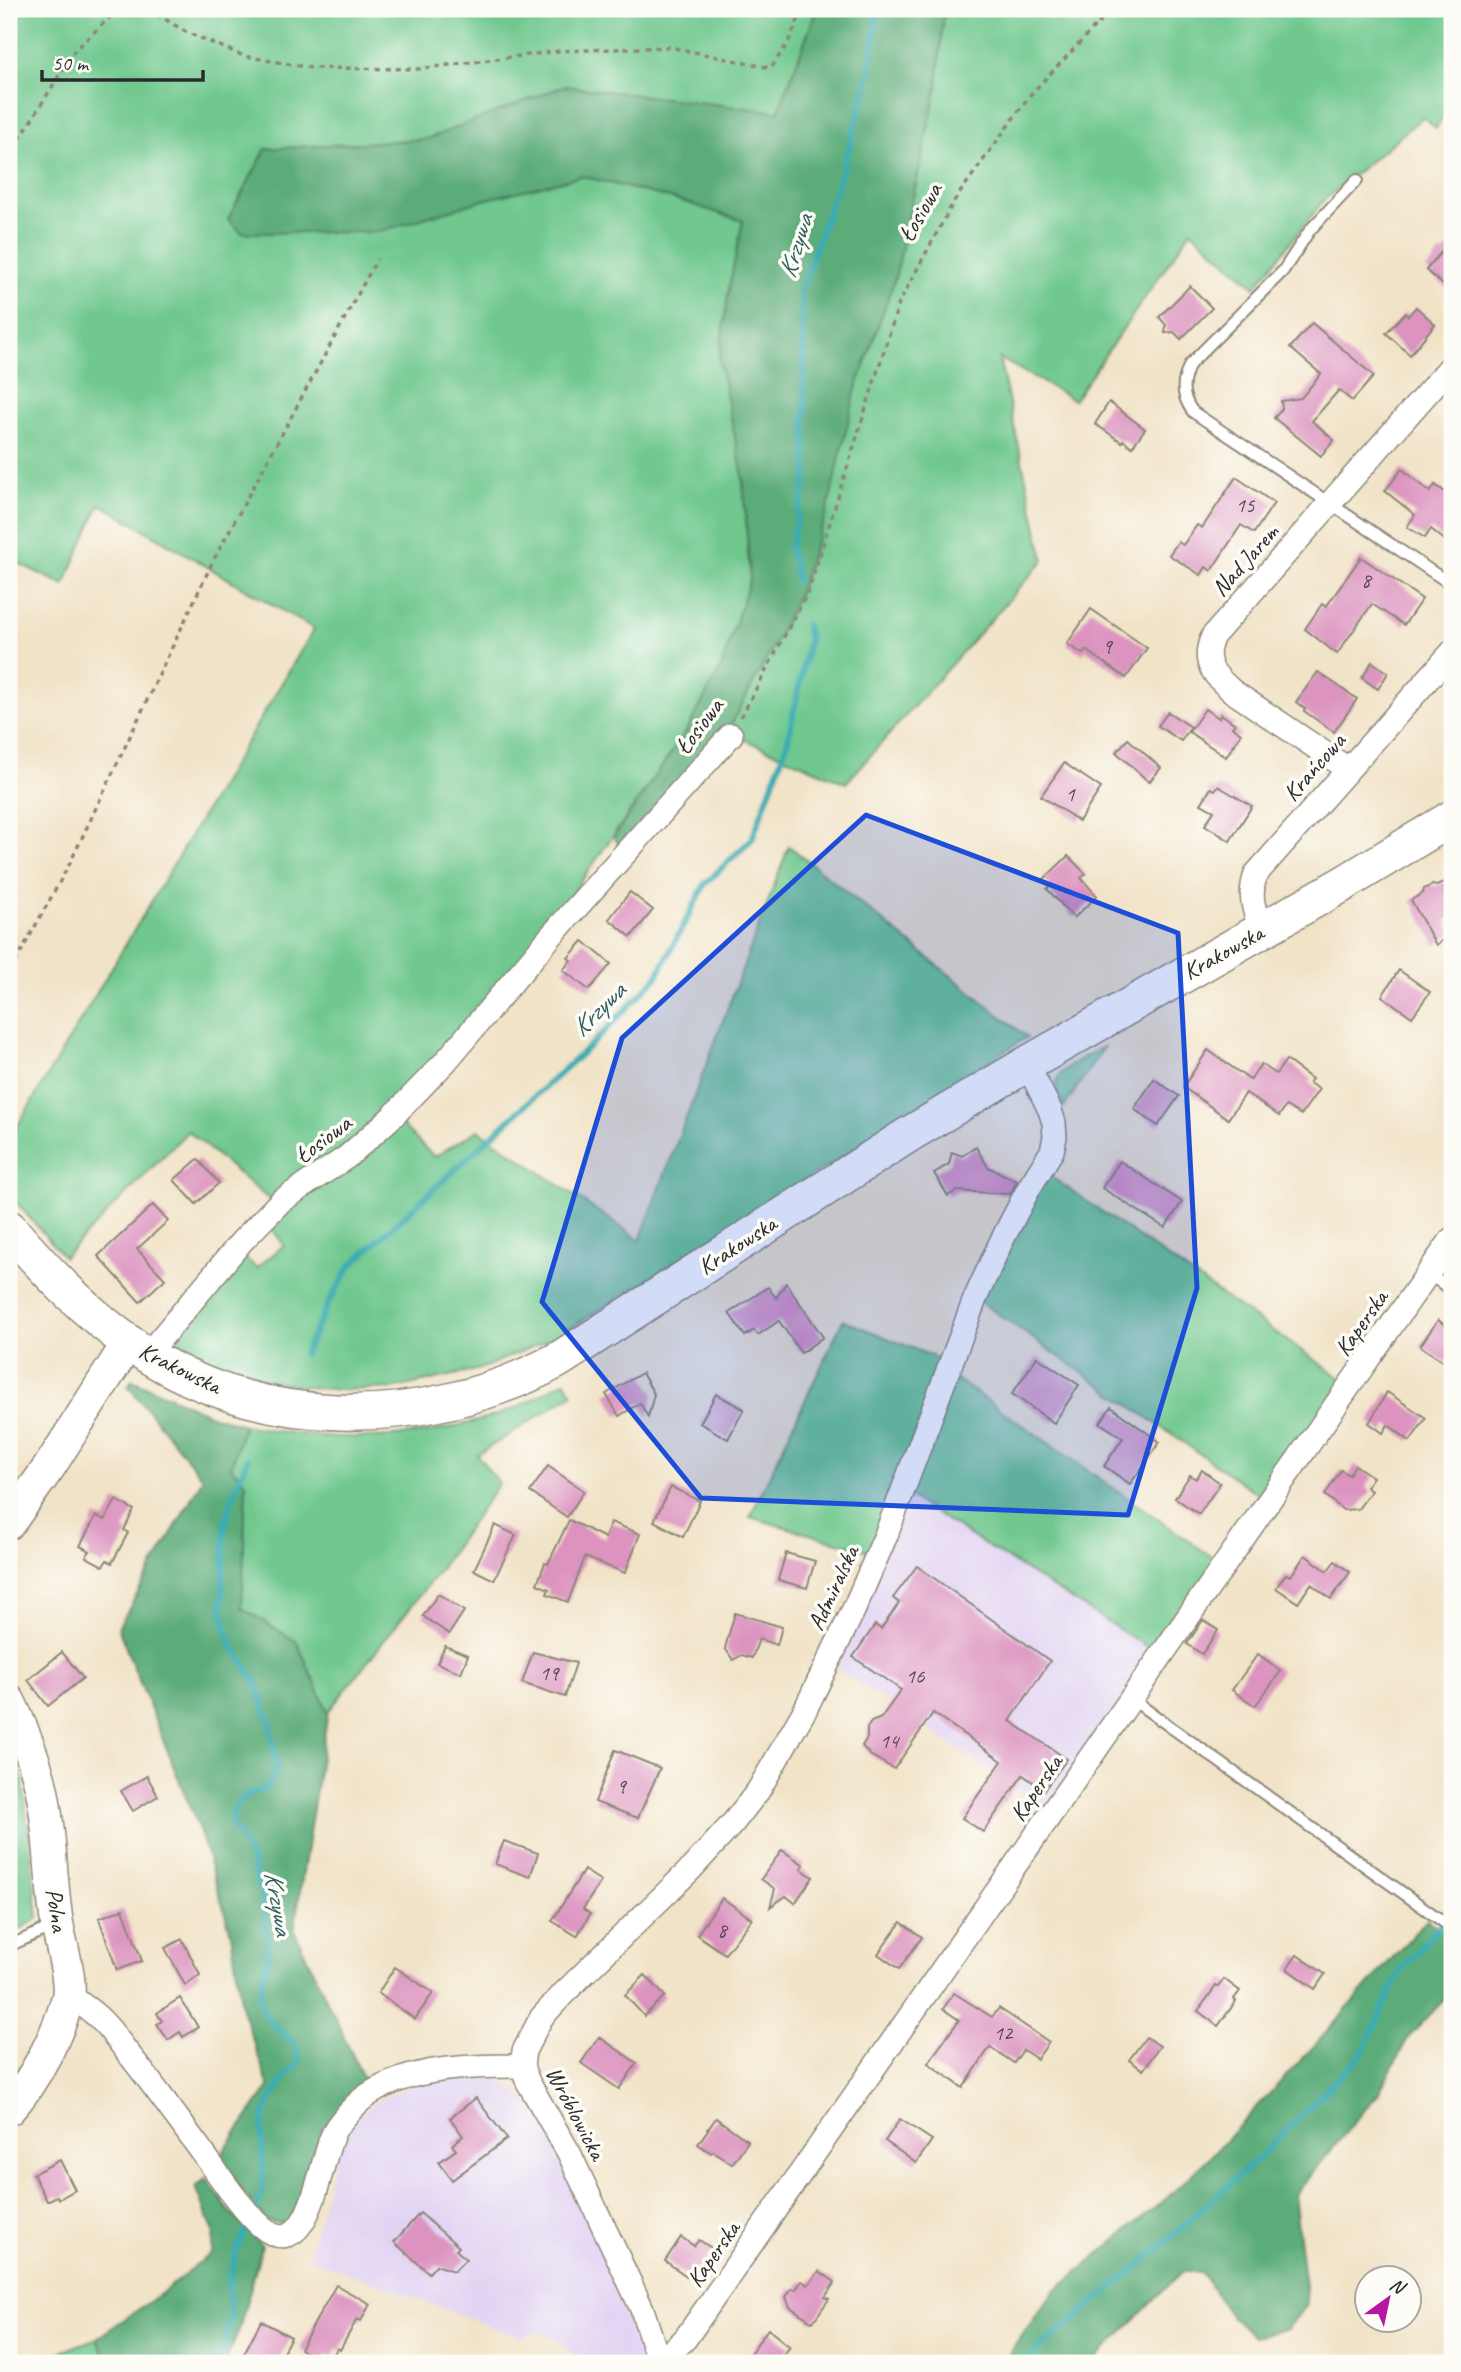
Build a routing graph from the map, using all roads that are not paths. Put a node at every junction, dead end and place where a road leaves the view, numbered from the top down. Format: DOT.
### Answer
graph roads {
  1 [pos="1357,180"];
  2 [pos="1452,365"];
  3 [pos="1331,503"];
  4 [pos="1452,585"];
  5 [pos="1452,652"];
  6 [pos="731,734"];
  7 [pos="1348,769"];
  8 [pos="1452,818"];
  9 [pos="1262,931"];
  10 [pos="1027,1065"];
  11 [pos="9,1228"];
  12 [pos="1452,1239"];
  13 [pos="1428,1274"];
  14 [pos="1452,1290"];
  15 [pos="138,1349"];
  16 [pos="9,1523"];
  17 [pos="1130,1698"];
  18 [pos="9,1701"];
  19 [pos="57,1924"];
  20 [pos="1452,1928"];
  21 [pos="9,1946"];
  22 [pos="69,1995"];
  23 [pos="522,2066"];
  24 [pos="9,2109"];
  25 [pos="659,2363"];
  1 -- 3 [label="lane"];
  2 -- 3 [label="street, Nad Jarem"];
  3 -- 4 [label="lane"];
  3 -- 7 [label="street, Nad Jarem"];
  5 -- 7 [label="street, Krańcowa"];
  6 -- 15 [label="street, Łosiowa"];
  7 -- 9 [label="street, Krańcowa"];
  8 -- 9 [label="main road, Krakowska"];
  9 -- 10 [label="main road, Krakowska"];
  10 -- 15 [label="main road, Krakowska"];
  10 -- 23 [label="street, Admiralska"];
  11 -- 15 [label="main road, Krakowska"];
  12 -- 13 [label="street, Kaperska"];
  13 -- 14 [label="lane"];
  13 -- 17 [label="street, Kaperska"];
  15 -- 16 [label="street"];
  17 -- 20 [label="lane"];
  17 -- 25 [label="street, Kaperska"];
  18 -- 19 [label="street, Polna"];
  19 -- 21 [label="lane"];
  19 -- 22 [label="street, Polna"];
  22 -- 23 [label="street, Wróblowicka"];
  22 -- 24 [label="street, Polna"];
  23 -- 25 [label="street, Wróblowicka"];
}
